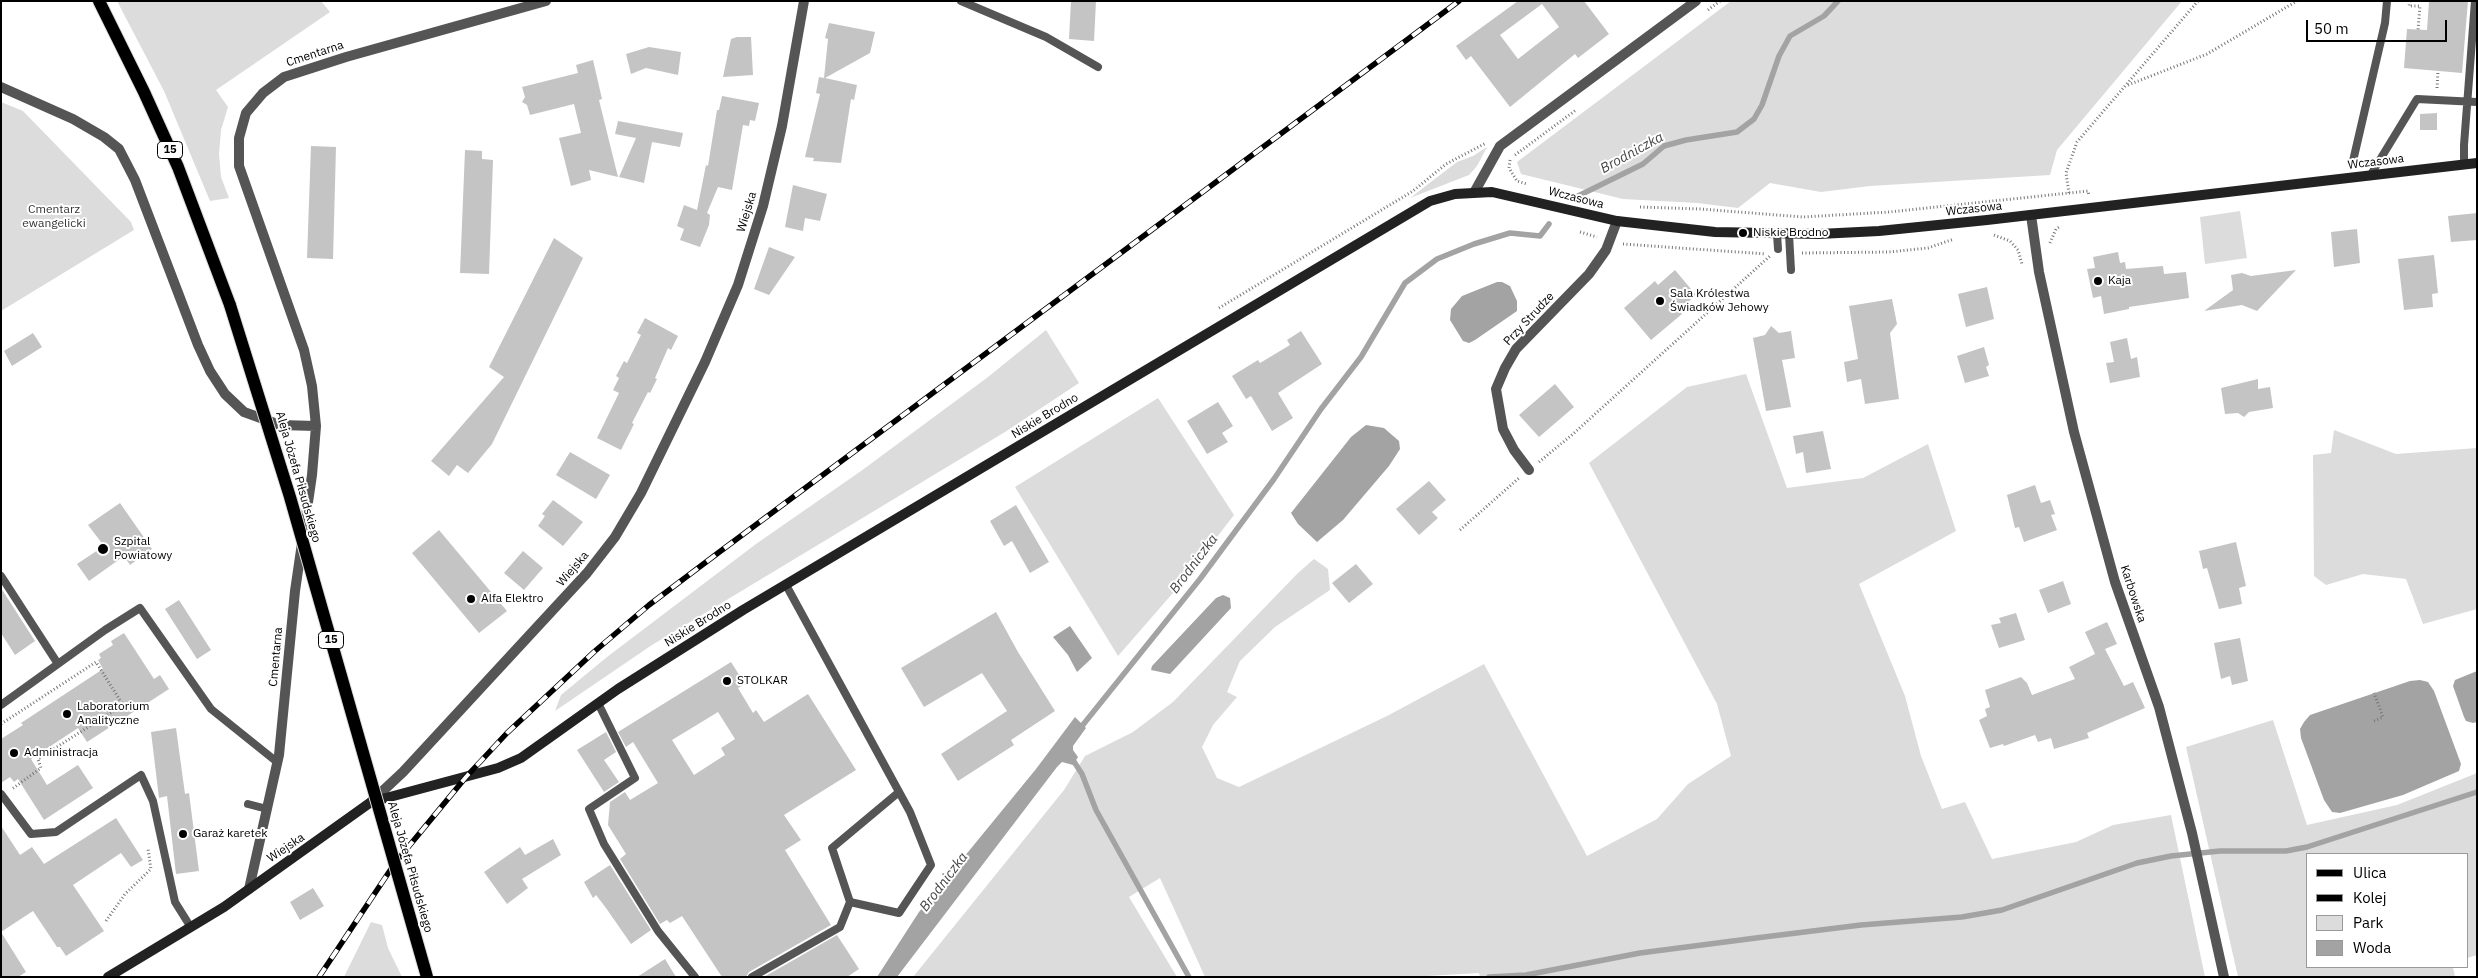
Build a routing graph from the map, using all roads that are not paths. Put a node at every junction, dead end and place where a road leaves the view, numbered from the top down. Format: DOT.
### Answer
graph roads {
  1 [pos="99,1"];
  2 [pos="546,1"];
  3 [pos="804,1"];
  4 [pos="961,1"];
  5 [pos="1696,1"];
  6 [pos="2387,1"];
  7 [pos="2475,1"];
  8 [pos="1098,67"];
  9 [pos="1,87"];
  10 [pos="2468,102"];
  11 [pos="2477,102"];
  12 [pos="2353,161"];
  13 [pos="2477,163"];
  14 [pos="2464,164"];
  15 [pos="2370,176"];
  16 [pos="1475,191"];
  17 [pos="2031,215"];
  18 [pos="1617,222"];
  19 [pos="1778,234"];
  20 [pos="1789,234"];
  21 [pos="1778,249"];
  22 [pos="1791,270"];
  23 [pos="316,426"];
  24 [pos="1529,470"];
  25 [pos="1,576"];
  26 [pos="786,585"];
  27 [pos="58,664"];
  28 [pos="598,703"];
  29 [pos="1,705"];
  30 [pos="277,762"];
  31 [pos="900,792"];
  32 [pos="1,794"];
  33 [pos="371,802"];
  34 [pos="248,804"];
  35 [pos="267,809"];
  36 [pos="249,889"];
  37 [pos="850,902"];
  38 [pos="190,926"];
  39 [pos="108,977"];
  40 [pos="427,977"];
  41 [pos="696,977"];
  42 [pos="752,977"];
  43 [pos="2224,977"];
  1 -- 40 [label="main road, Aleja Józefa Piłsudskiego / 15, bridge"];
  2 -- 23 [label="street, Cmentarna"];
  3 -- 33 [label="street, Wiejska"];
  4 -- 8 [label="lane"];
  5 -- 16 [label="street"];
  6 -- 12 [label="lane"];
  7 -- 10 [label="lane"];
  9 -- 23 [label="street"];
  10 -- 11 [label="lane"];
  10 -- 14 [label="lane"];
  10 -- 15 [label="lane"];
  13 -- 14 [label="street, Wczasowa"];
  14 -- 15 [label="street, Wczasowa"];
  15 -- 17 [label="street, Wczasowa"];
  16 -- 18 [label="street, Wczasowa"];
  16 -- 26 [label="street, Niskie Brodno"];
  17 -- 20 [label="street, Wczasowa"];
  17 -- 43 [label="street, Karbowska"];
  18 -- 19 [label="street, Wczasowa"];
  18 -- 24 [label="street, Przy Strudze"];
  19 -- 20 [label="street, Wczasowa"];
  19 -- 21 [label="lane"];
  20 -- 22 [label="lane"];
  23 -- 30 [label="street, Cmentarna"];
  25 -- 27 [label="lane"];
  26 -- 28 [label="street, Niskie Brodno"];
  26 -- 31 [label="lane"];
  27 -- 29 [label="lane"];
  27 -- 30 [label="lane"];
  28 -- 33 [label="street, Niskie Brodno"];
  28 -- 41 [label="lane"];
  30 -- 35 [label="street, Cmentarna"];
  31 -- 37 [label="lane"];
  31 -- 37 [label="lane"];
  32 -- 38 [label="lane"];
  33 -- 36 [label="street, Wiejska"];
  34 -- 35 [label="lane"];
  35 -- 36 [label="street, Cmentarna"];
  36 -- 38 [label="street, Wiejska"];
  37 -- 42 [label="lane"];
  38 -- 39 [label="street, Wiejska"];
}
